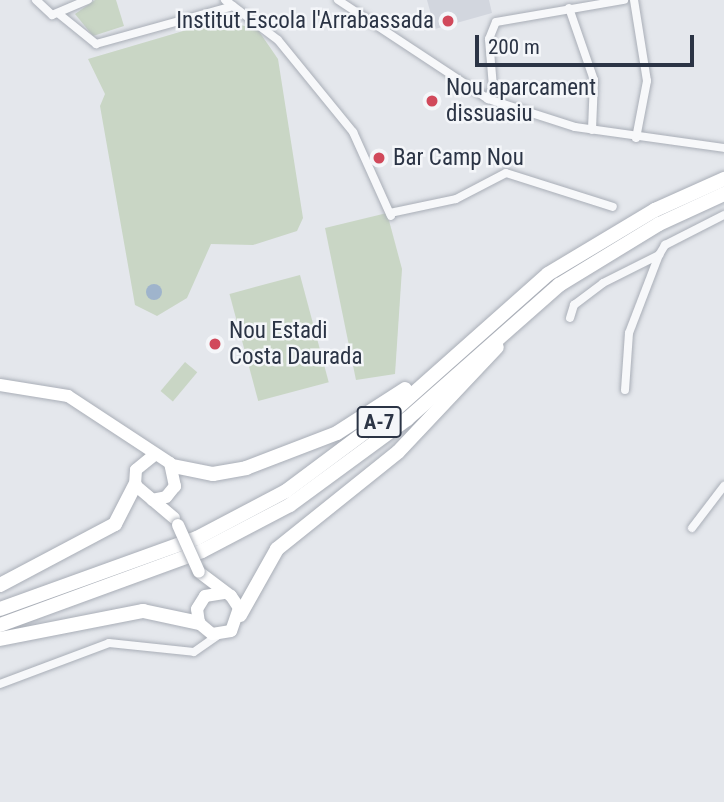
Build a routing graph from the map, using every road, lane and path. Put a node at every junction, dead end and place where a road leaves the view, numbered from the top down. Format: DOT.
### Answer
graph roads {
  1 [pos="36,0"];
  2 [pos="88,0"];
  3 [pos="225,0"];
  4 [pos="338,0"];
  5 [pos="624,0"];
  6 [pos="634,0"];
  7 [pos="233,6"];
  8 [pos="569,8"];
  9 [pos="59,14"];
  10 [pos="488,99"];
  11 [pos="592,130"];
  12 [pos="636,138"];
  13 [pos="724,148"];
  14 [pos="724,179"];
  15 [pos="724,194"];
  16 [pos="613,206"];
  17 [pos="724,215"];
  18 [pos="659,224"];
  19 [pos="659,255"];
  20 [pos="570,318"];
  21 [pos="456,351"];
  22 [pos="0,385"];
  23 [pos="625,390"];
  24 [pos="124,434"];
  25 [pos="153,456"];
  26 [pos="173,466"];
  27 [pos="136,470"];
  28 [pos="135,485"];
  29 [pos="724,486"];
  30 [pos="172,492"];
  31 [pos="152,500"];
  32 [pos="176,521"];
  33 [pos="692,528"];
  34 [pos="199,572"];
  35 [pos="0,585"];
  36 [pos="224,593"];
  37 [pos="200,602"];
  38 [pos="0,609"];
  39 [pos="240,615"];
  40 [pos="0,625"];
  41 [pos="208,630"];
  42 [pos="0,639"];
  43 [pos="0,684"];
  1 -- 9 [label="street"];
  2 -- 9 [label="street"];
  3 -- 7 [label="street"];
  4 -- 10 [label="street"];
  5 -- 8 [label="street"];
  6 -- 12 [label="street"];
  7 -- 9 [label="street"];
  7 -- 16 [label="street"];
  8 -- 10 [label="street"];
  8 -- 11 [label="street"];
  10 -- 11 [label="street"];
  11 -- 12 [label="street"];
  12 -- 13 [label="street"];
  14 -- 21 [label="highway, A-7"];
  15 -- 18 [label="highway, A-7"];
  17 -- 19 [label="street"];
  18 -- 39 [label="highway"];
  18 -- 40 [label="highway, A-7"];
  19 -- 20 [label="street"];
  19 -- 23 [label="street"];
  21 -- 26 [label="highway"];
  21 -- 38 [label="highway, A-7"];
  22 -- 24 [label="main road"];
  24 -- 25 [label="main road"];
  24 -- 27 [label="main road"];
  25 -- 26 [label="main road"];
  25 -- 27 [label="main road"];
  26 -- 30 [label="main road"];
  27 -- 28 [label="main road"];
  28 -- 31 [label="main road"];
  28 -- 35 [label="highway"];
  29 -- 33 [label="street"];
  30 -- 31 [label="main road"];
  30 -- 32 [label="main road"];
  31 -- 32 [label="main road"];
  32 -- 34 [label="main road, bridge"];
  34 -- 36 [label="main road"];
  34 -- 37 [label="main road"];
  36 -- 37 [label="main road"];
  36 -- 39 [label="main road"];
  37 -- 41 [label="main road"];
  39 -- 41 [label="main road"];
  41 -- 42 [label="highway"];
  41 -- 43 [label="street"];
}
